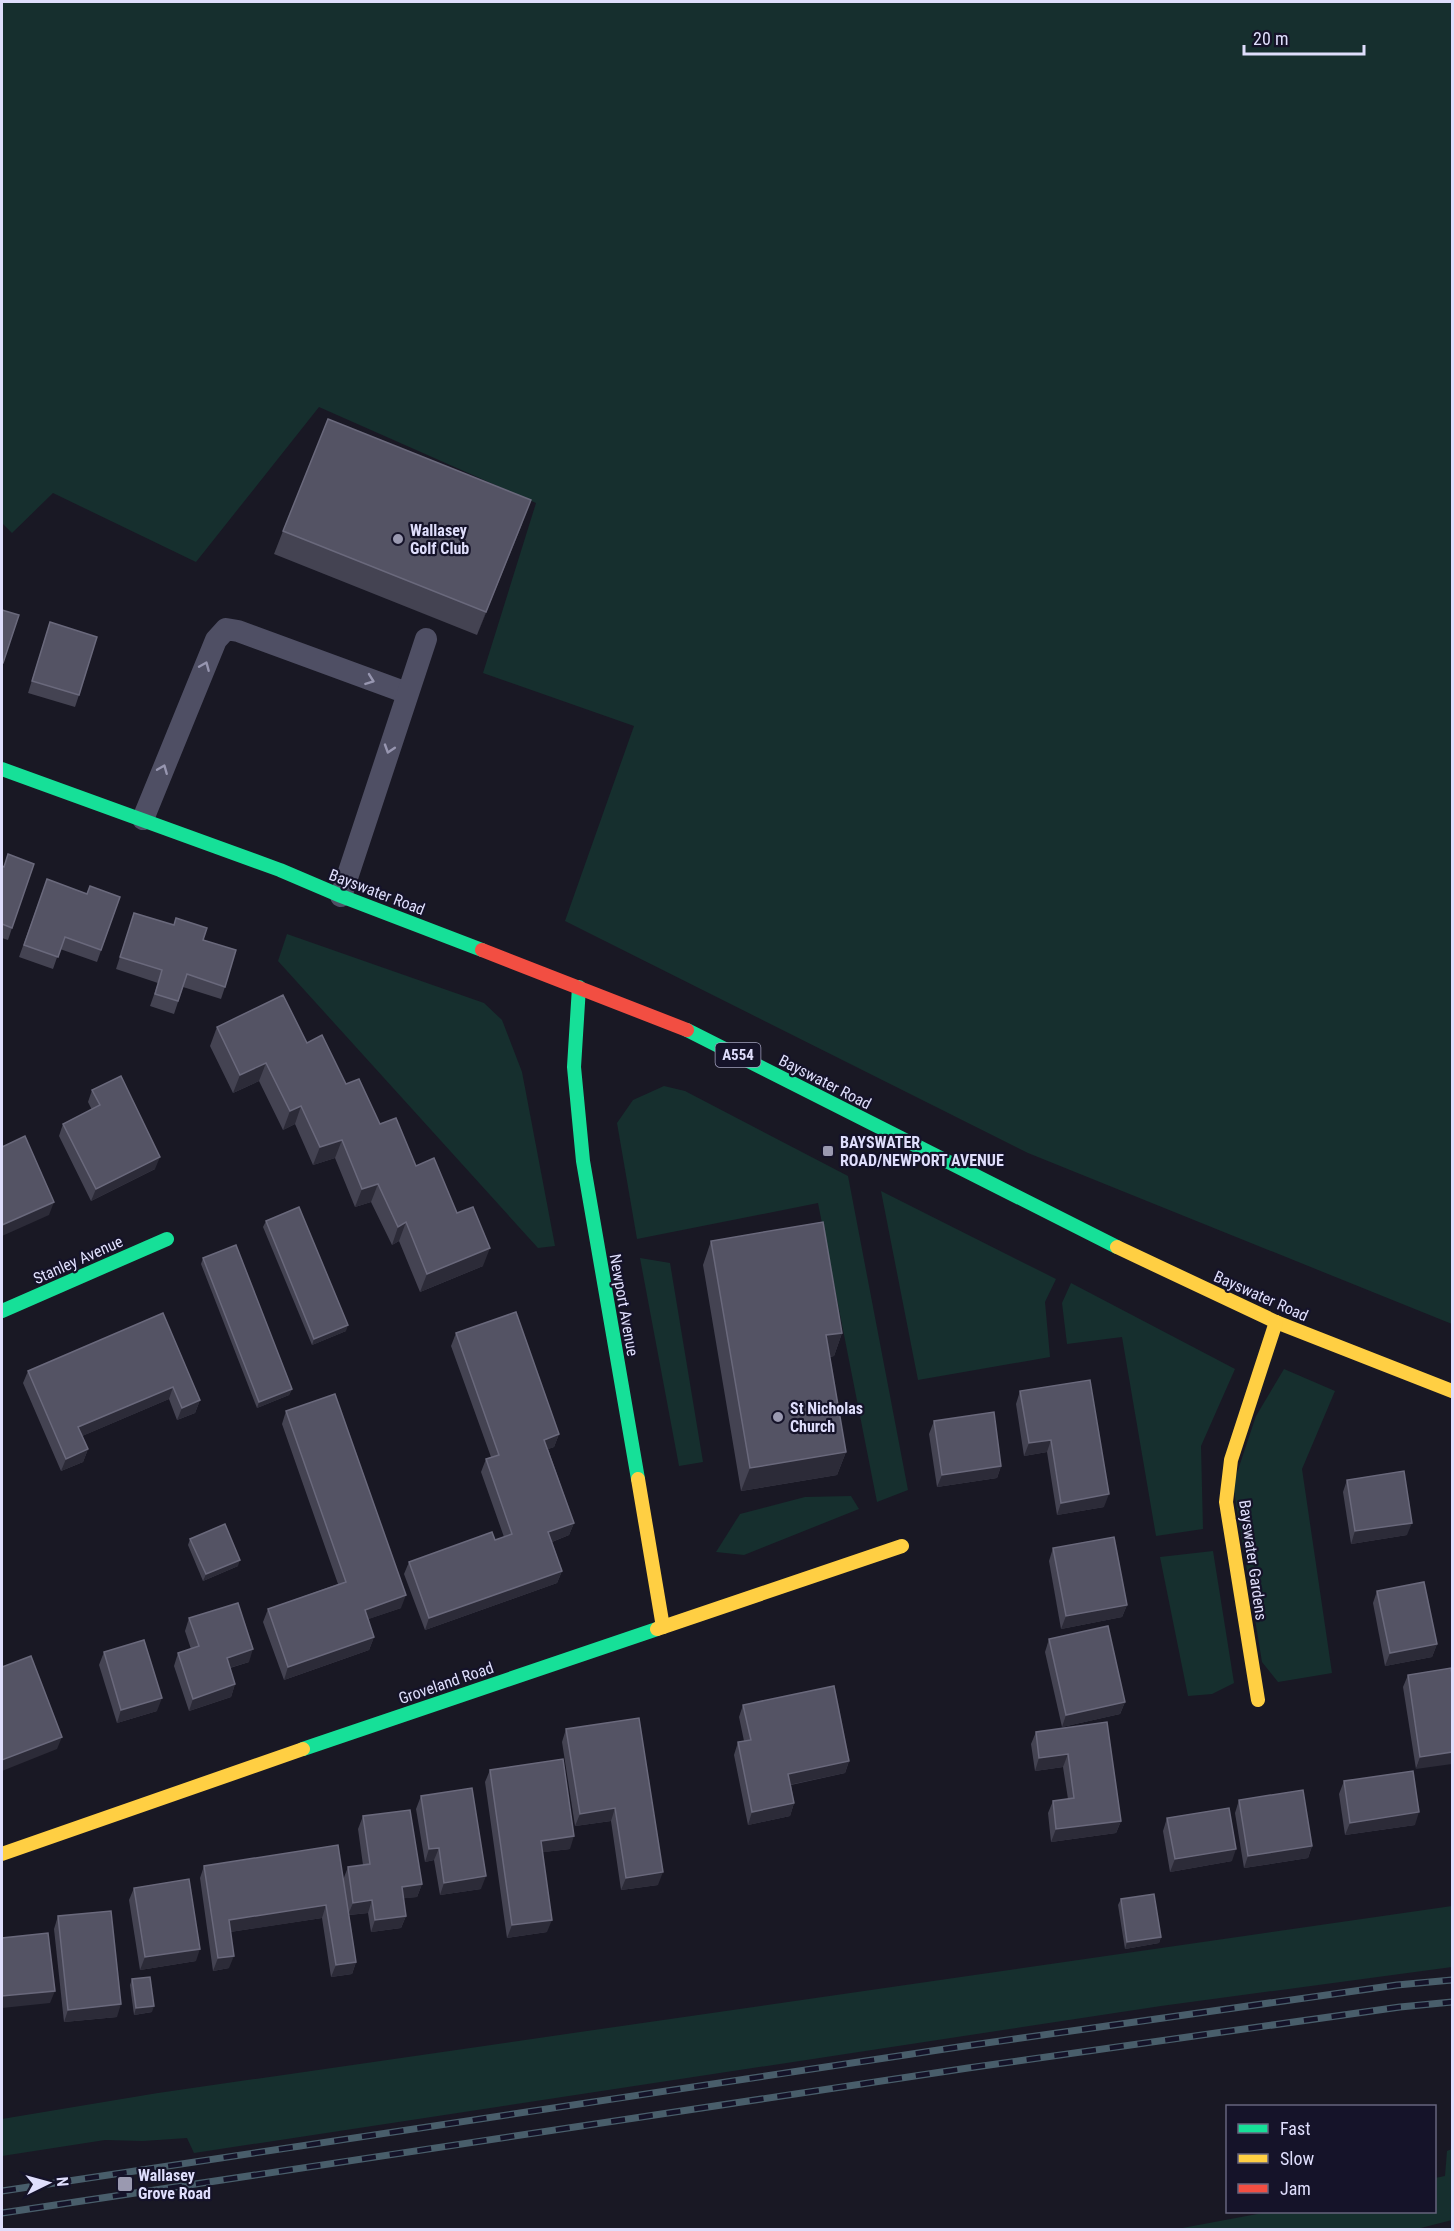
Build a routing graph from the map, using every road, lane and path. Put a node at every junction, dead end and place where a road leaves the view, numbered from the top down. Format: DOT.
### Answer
graph roads {
  1 [pos="426,639"];
  2 [pos="407,693"];
  3 [pos="2,769"];
  4 [pos="143,819"];
  5 [pos="341,896"];
  6 [pos="579,987"];
  7 [pos="167,1239"];
  8 [pos="2,1311"];
  9 [pos="1276,1322"];
  10 [pos="1452,1391"];
  11 [pos="902,1546"];
  12 [pos="663,1627"];
  13 [pos="1258,1700"];
  14 [pos="2,1854"];
  1 -- 2 [label="lane"];
  4 -- 2 [label="lane, one-way"];
  2 -- 5 [label="lane, one-way"];
  3 -- 4 [label="street, Bayswater Road / A554"];
  4 -- 5 [label="street, Bayswater Road / A554"];
  5 -- 6 [label="street, Bayswater Road / A554"];
  6 -- 9 [label="street, Bayswater Road / A554"];
  6 -- 12 [label="street, Newport Avenue"];
  7 -- 8 [label="street, Stanley Avenue"];
  9 -- 10 [label="street, Bayswater Road / A554"];
  9 -- 13 [label="street, Bayswater Gardens"];
  11 -- 12 [label="street, Groveland Road"];
  12 -- 14 [label="street, Groveland Road"];
}
